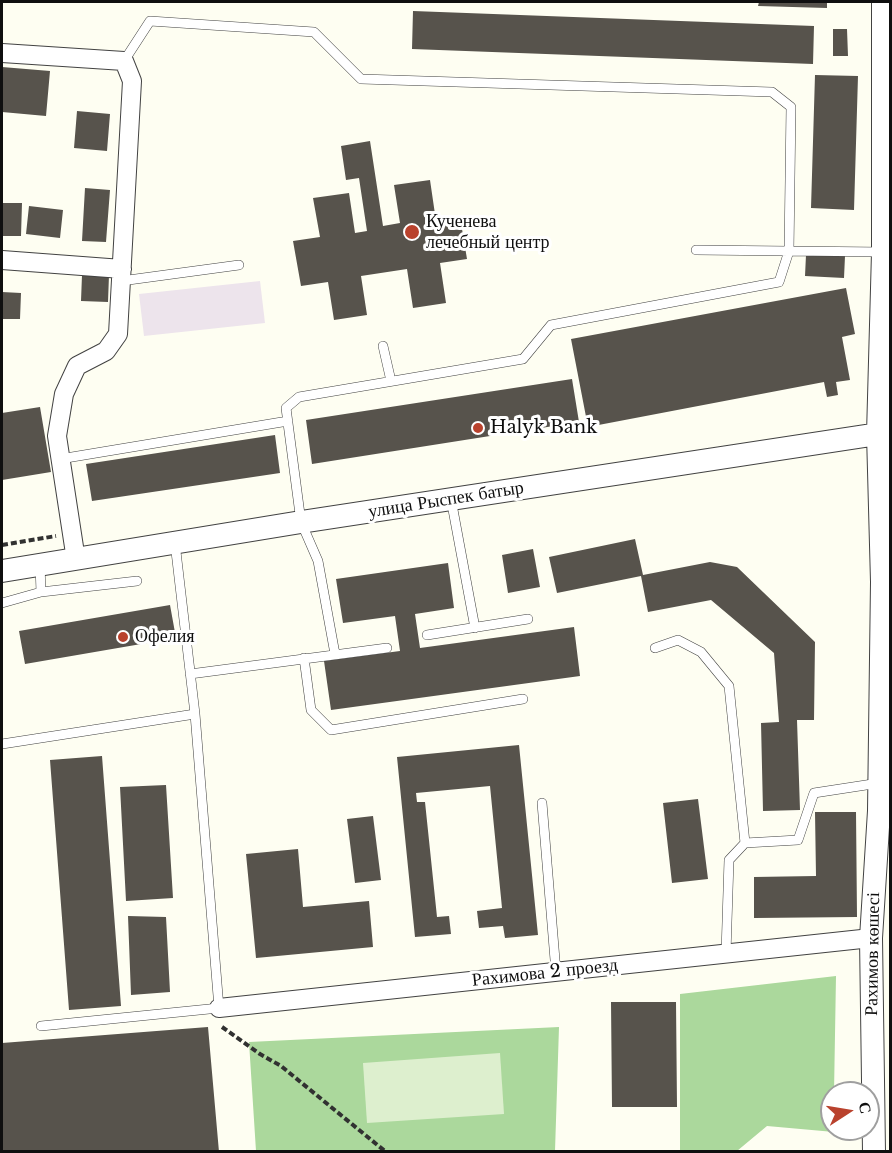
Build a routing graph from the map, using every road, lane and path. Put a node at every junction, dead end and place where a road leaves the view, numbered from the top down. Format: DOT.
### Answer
graph roads {
  1 [pos="883,2"];
  2 [pos="2,53"];
  3 [pos="124,61"];
  4 [pos="696,250"];
  5 [pos="789,251"];
  6 [pos="883,252"];
  7 [pos="2,260"];
  8 [pos="239,265"];
  9 [pos="121,275"];
  10 [pos="383,346"];
  11 [pos="390,381"];
  12 [pos="288,421"];
  13 [pos="884,435"];
  14 [pos="59,459"];
  15 [pos="451,500"];
  16 [pos="301,522"];
  17 [pos="71,534"];
  18 [pos="175,543"];
  19 [pos="2,545"];
  20 [pos="76,560"];
  21 [pos="40,565"];
  22 [pos="2,571"];
  23 [pos="137,581"];
  24 [pos="41,592"];
  25 [pos="2,603"];
  26 [pos="528,619"];
  27 [pos="475,628"];
  28 [pos="428,635"];
  29 [pos="387,648"];
  30 [pos="655,648"];
  31 [pos="335,654"];
  32 [pos="304,658"];
  33 [pos="190,674"];
  34 [pos="523,699"];
  35 [pos="195,714"];
  36 [pos="2,744"];
  37 [pos="879,783"];
  38 [pos="542,803"];
  39 [pos="746,843"];
  40 [pos="871,938"];
  41 [pos="726,953"];
  42 [pos="556,972"];
  43 [pos="221,1017"];
  44 [pos="41,1026"];
  45 [pos="386,1152"];
  46 [pos="874,1152"];
  1 -- 6 [label="street, Рахимов көшесі"];
  2 -- 3 [label="street"];
  3 -- 5 [label="lane"];
  3 -- 9 [label="street"];
  4 -- 5 [label="lane"];
  5 -- 6 [label="lane"];
  5 -- 11 [label="lane"];
  6 -- 13 [label="street, Рахимов көшесі"];
  7 -- 9 [label="street"];
  8 -- 9 [label="lane"];
  9 -- 14 [label="street"];
  10 -- 11 [label="lane"];
  11 -- 12 [label="lane"];
  12 -- 14 [label="lane"];
  12 -- 16 [label="lane"];
  13 -- 15 [label="street, улица Рыспек батыр"];
  13 -- 37 [label="street, Рахимов көшесі"];
  14 -- 17 [label="street"];
  15 -- 16 [label="street, улица Рыспек батыр"];
  15 -- 27 [label="lane"];
  16 -- 18 [label="street, улица Рыспек батыр"];
  16 -- 31 [label="lane"];
  17 -- 19 [label="path"];
  17 -- 20 [label="street"];
  18 -- 20 [label="street, улица Рыспек батыр"];
  18 -- 33 [label="lane"];
  20 -- 21 [label="street, улица Рыспек батыр"];
  21 -- 22 [label="street, улица Рыспек батыр"];
  21 -- 24 [label="lane"];
  23 -- 24 [label="lane"];
  24 -- 25 [label="lane"];
  26 -- 27 [label="lane"];
  27 -- 28 [label="lane"];
  29 -- 31 [label="lane"];
  30 -- 39 [label="lane"];
  31 -- 32 [label="lane"];
  32 -- 33 [label="lane"];
  32 -- 34 [label="lane"];
  33 -- 35 [label="lane"];
  35 -- 36 [label="lane"];
  35 -- 43 [label="lane"];
  37 -- 39 [label="lane"];
  37 -- 40 [label="street, Рахимов көшесі"];
  38 -- 42 [label="lane"];
  39 -- 41 [label="lane"];
  40 -- 41 [label="street, Рахимова 2 проезд"];
  40 -- 46 [label="street, Рахимов көшесі"];
  41 -- 42 [label="street, Рахимова 2 проезд"];
  42 -- 43 [label="street, Рахимова 2 проезд"];
  43 -- 44 [label="lane"];
  43 -- 45 [label="path"];
}
